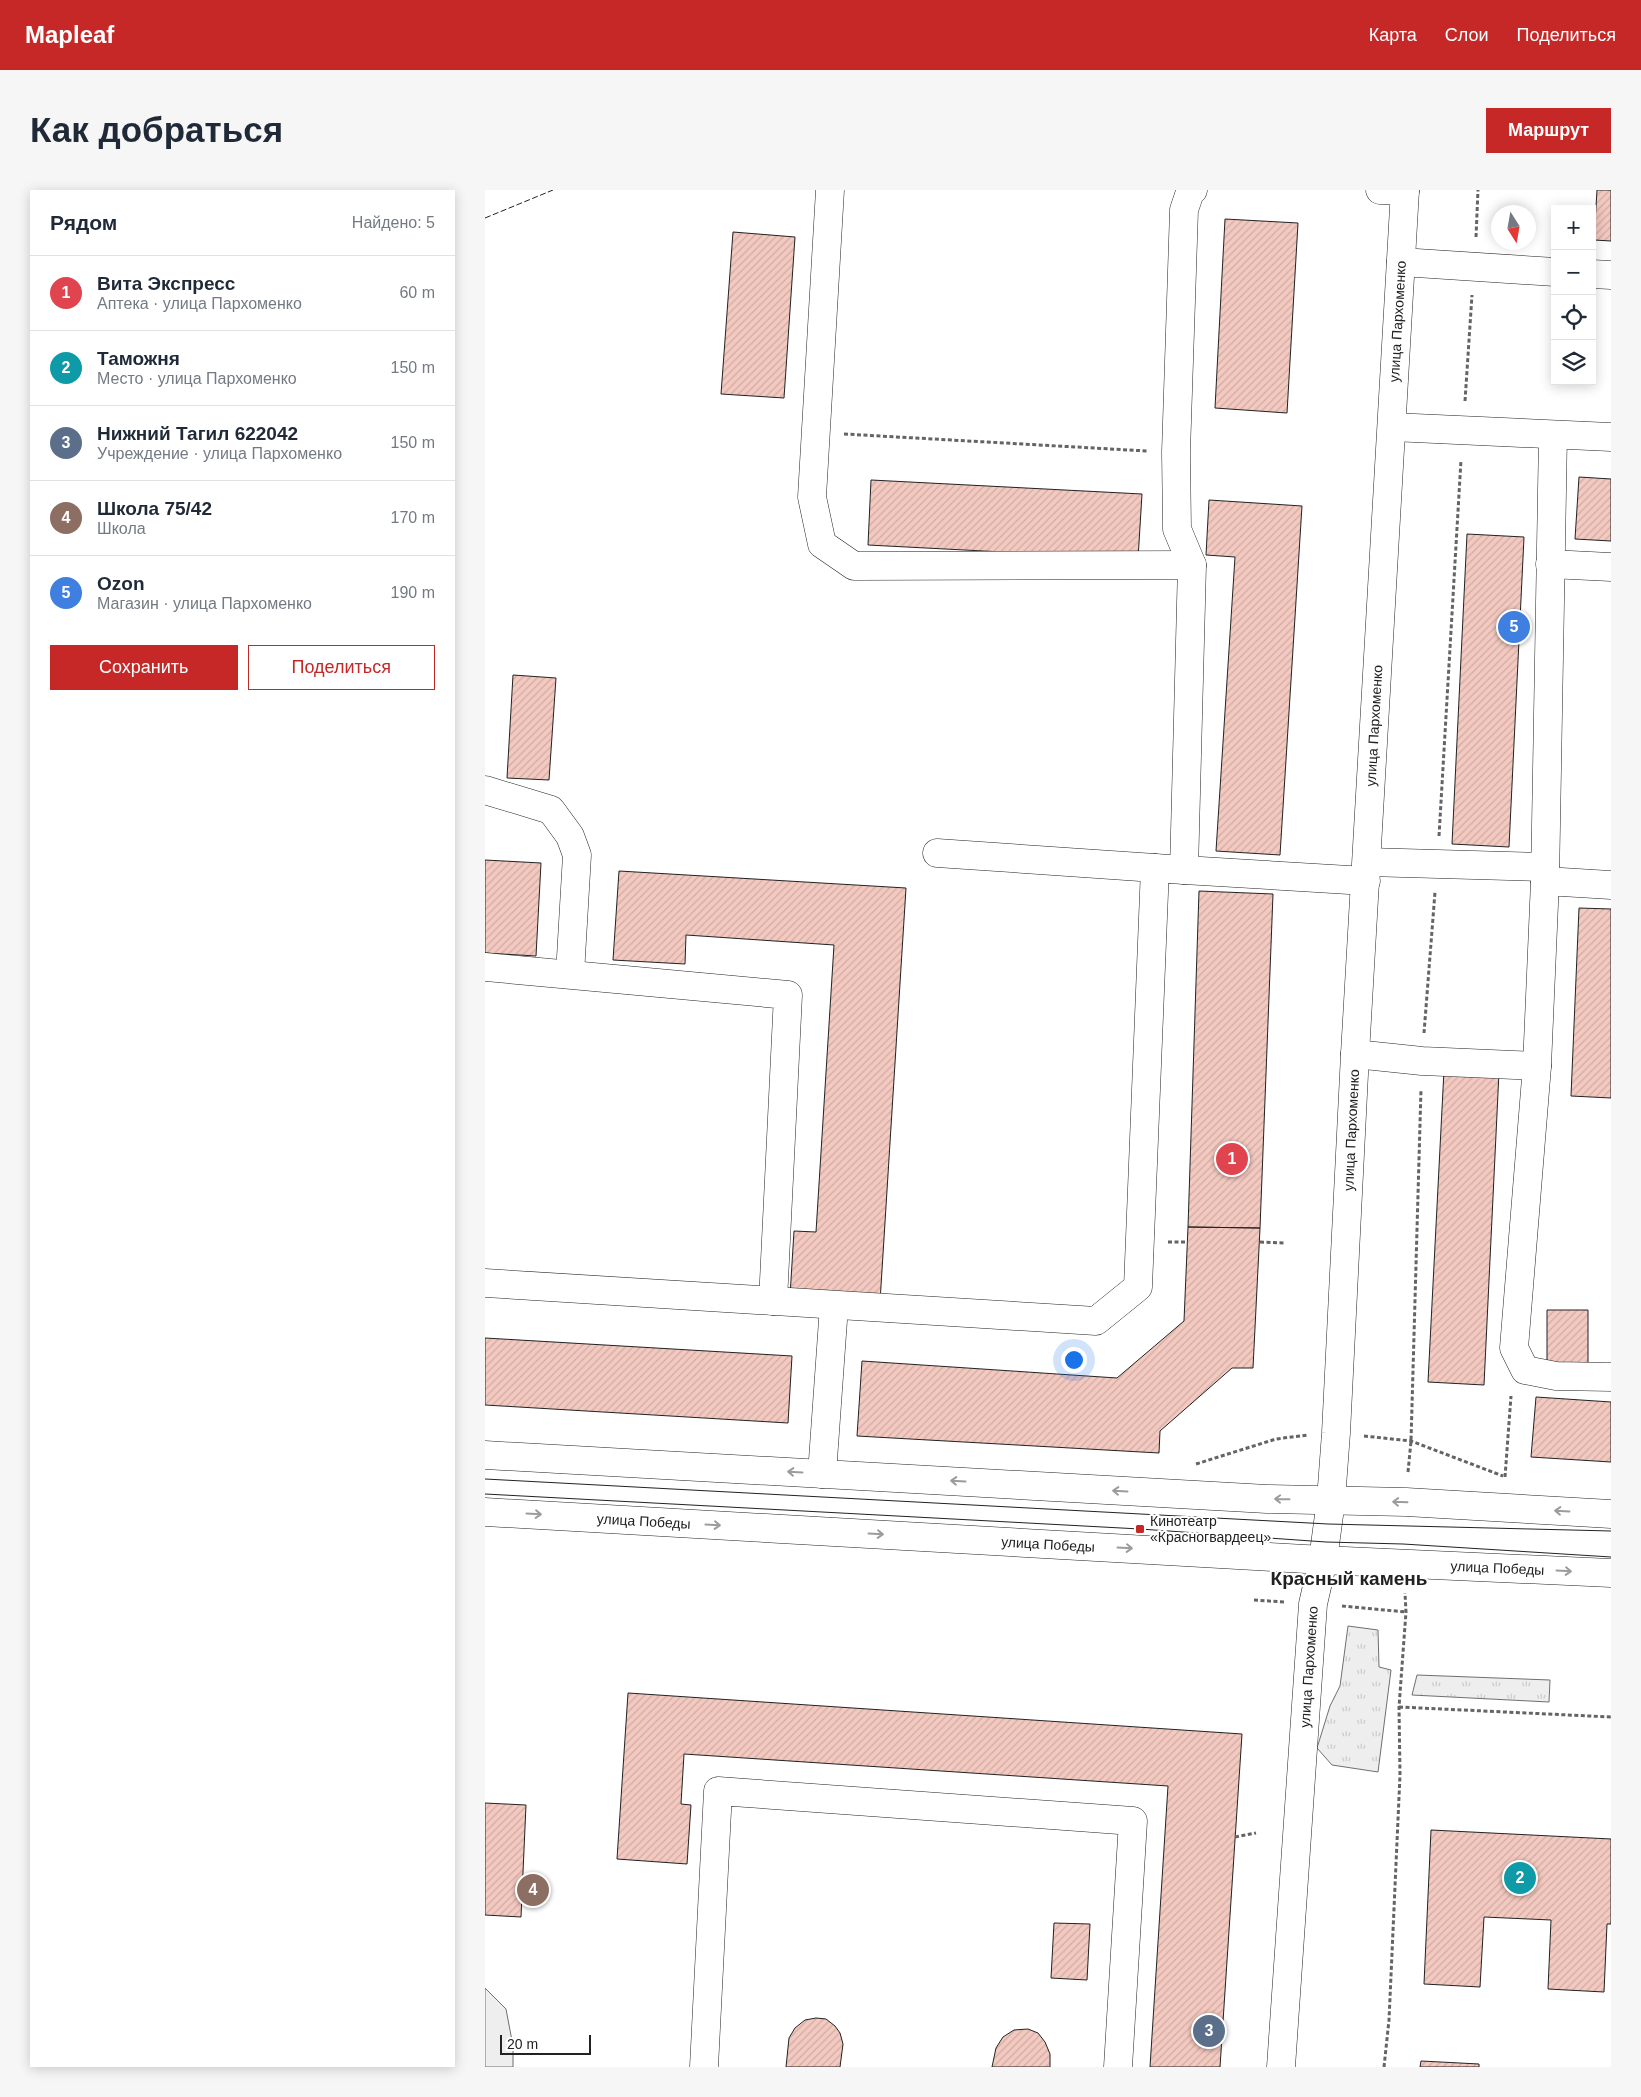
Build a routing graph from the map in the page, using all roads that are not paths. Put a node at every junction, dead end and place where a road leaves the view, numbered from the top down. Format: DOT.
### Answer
graph roads {
  1 [pos="829,190"];
  2 [pos="1397,190"];
  3 [pos="1183,191"];
  4 [pos="1401,262"];
  5 [pos="1551,272"];
  6 [pos="1596,274"];
  7 [pos="1611,275"];
  8 [pos="1392,427"];
  9 [pos="1553,435"];
  10 [pos="1611,438"];
  11 [pos="1550,564"];
  12 [pos="1192,565"];
  13 [pos="1611,568"];
  14 [pos="485,790"];
  15 [pos="937,853"];
  16 [pos="1155,868"];
  17 [pos="1184,870"];
  18 [pos="1367,872"];
  19 [pos="1545,874"];
  20 [pos="1611,885"];
  21 [pos="485,967"];
  22 [pos="570,974"];
  23 [pos="1355,1054"];
  24 [pos="1537,1066"];
  25 [pos="485,1283"];
  26 [pos="773,1301"];
  27 [pos="834,1306"];
  28 [pos="1611,1377"];
  29 [pos="485,1454"];
  30 [pos="822,1474"];
  31 [pos="1331,1500"];
  32 [pos="485,1512"];
  33 [pos="1611,1514"];
  34 [pos="1323,1560"];
  35 [pos="1611,1573"];
  36 [pos="705,2067"];
  37 [pos="1118,2067"];
  38 [pos="1281,2067"];
  1 -- 12 [label="main road"];
  2 -- 4 [label="main road, улица Пархоменко"];
  3 -- 12 [label="main road"];
  4 -- 5 [label="main road"];
  4 -- 8 [label="main road, улица Пархоменко"];
  6 -- 7 [label="main road"];
  8 -- 9 [label="main road"];
  8 -- 18 [label="main road, улица Пархоменко"];
  9 -- 10 [label="main road"];
  9 -- 11 [label="main road"];
  11 -- 13 [label="main road"];
  11 -- 19 [label="main road"];
  12 -- 17 [label="main road"];
  14 -- 22 [label="main road"];
  15 -- 16 [label="main road"];
  16 -- 17 [label="main road"];
  16 -- 27 [label="main road"];
  17 -- 18 [label="main road"];
  18 -- 19 [label="main road"];
  18 -- 23 [label="main road, улица Пархоменко"];
  19 -- 20 [label="main road"];
  19 -- 24 [label="main road"];
  21 -- 22 [label="main road"];
  22 -- 26 [label="main road"];
  23 -- 24 [label="main road"];
  23 -- 31 [label="main road, улица Пархоменко"];
  24 -- 28 [label="main road"];
  25 -- 26 [label="main road"];
  26 -- 27 [label="main road"];
  27 -- 30 [label="main road"];
  30 -- 29 [label="main road, one-way"];
  31 -- 30 [label="main road, one-way"];
  33 -- 31 [label="main road, one-way"];
  31 -- 34 [label="main road, улица Пархоменко"];
  32 -- 34 [label="main road, улица Победы, one-way"];
  34 -- 35 [label="main road, улица Победы, one-way"];
  34 -- 38 [label="main road, улица Пархоменко"];
  36 -- 37 [label="main road"];
}
